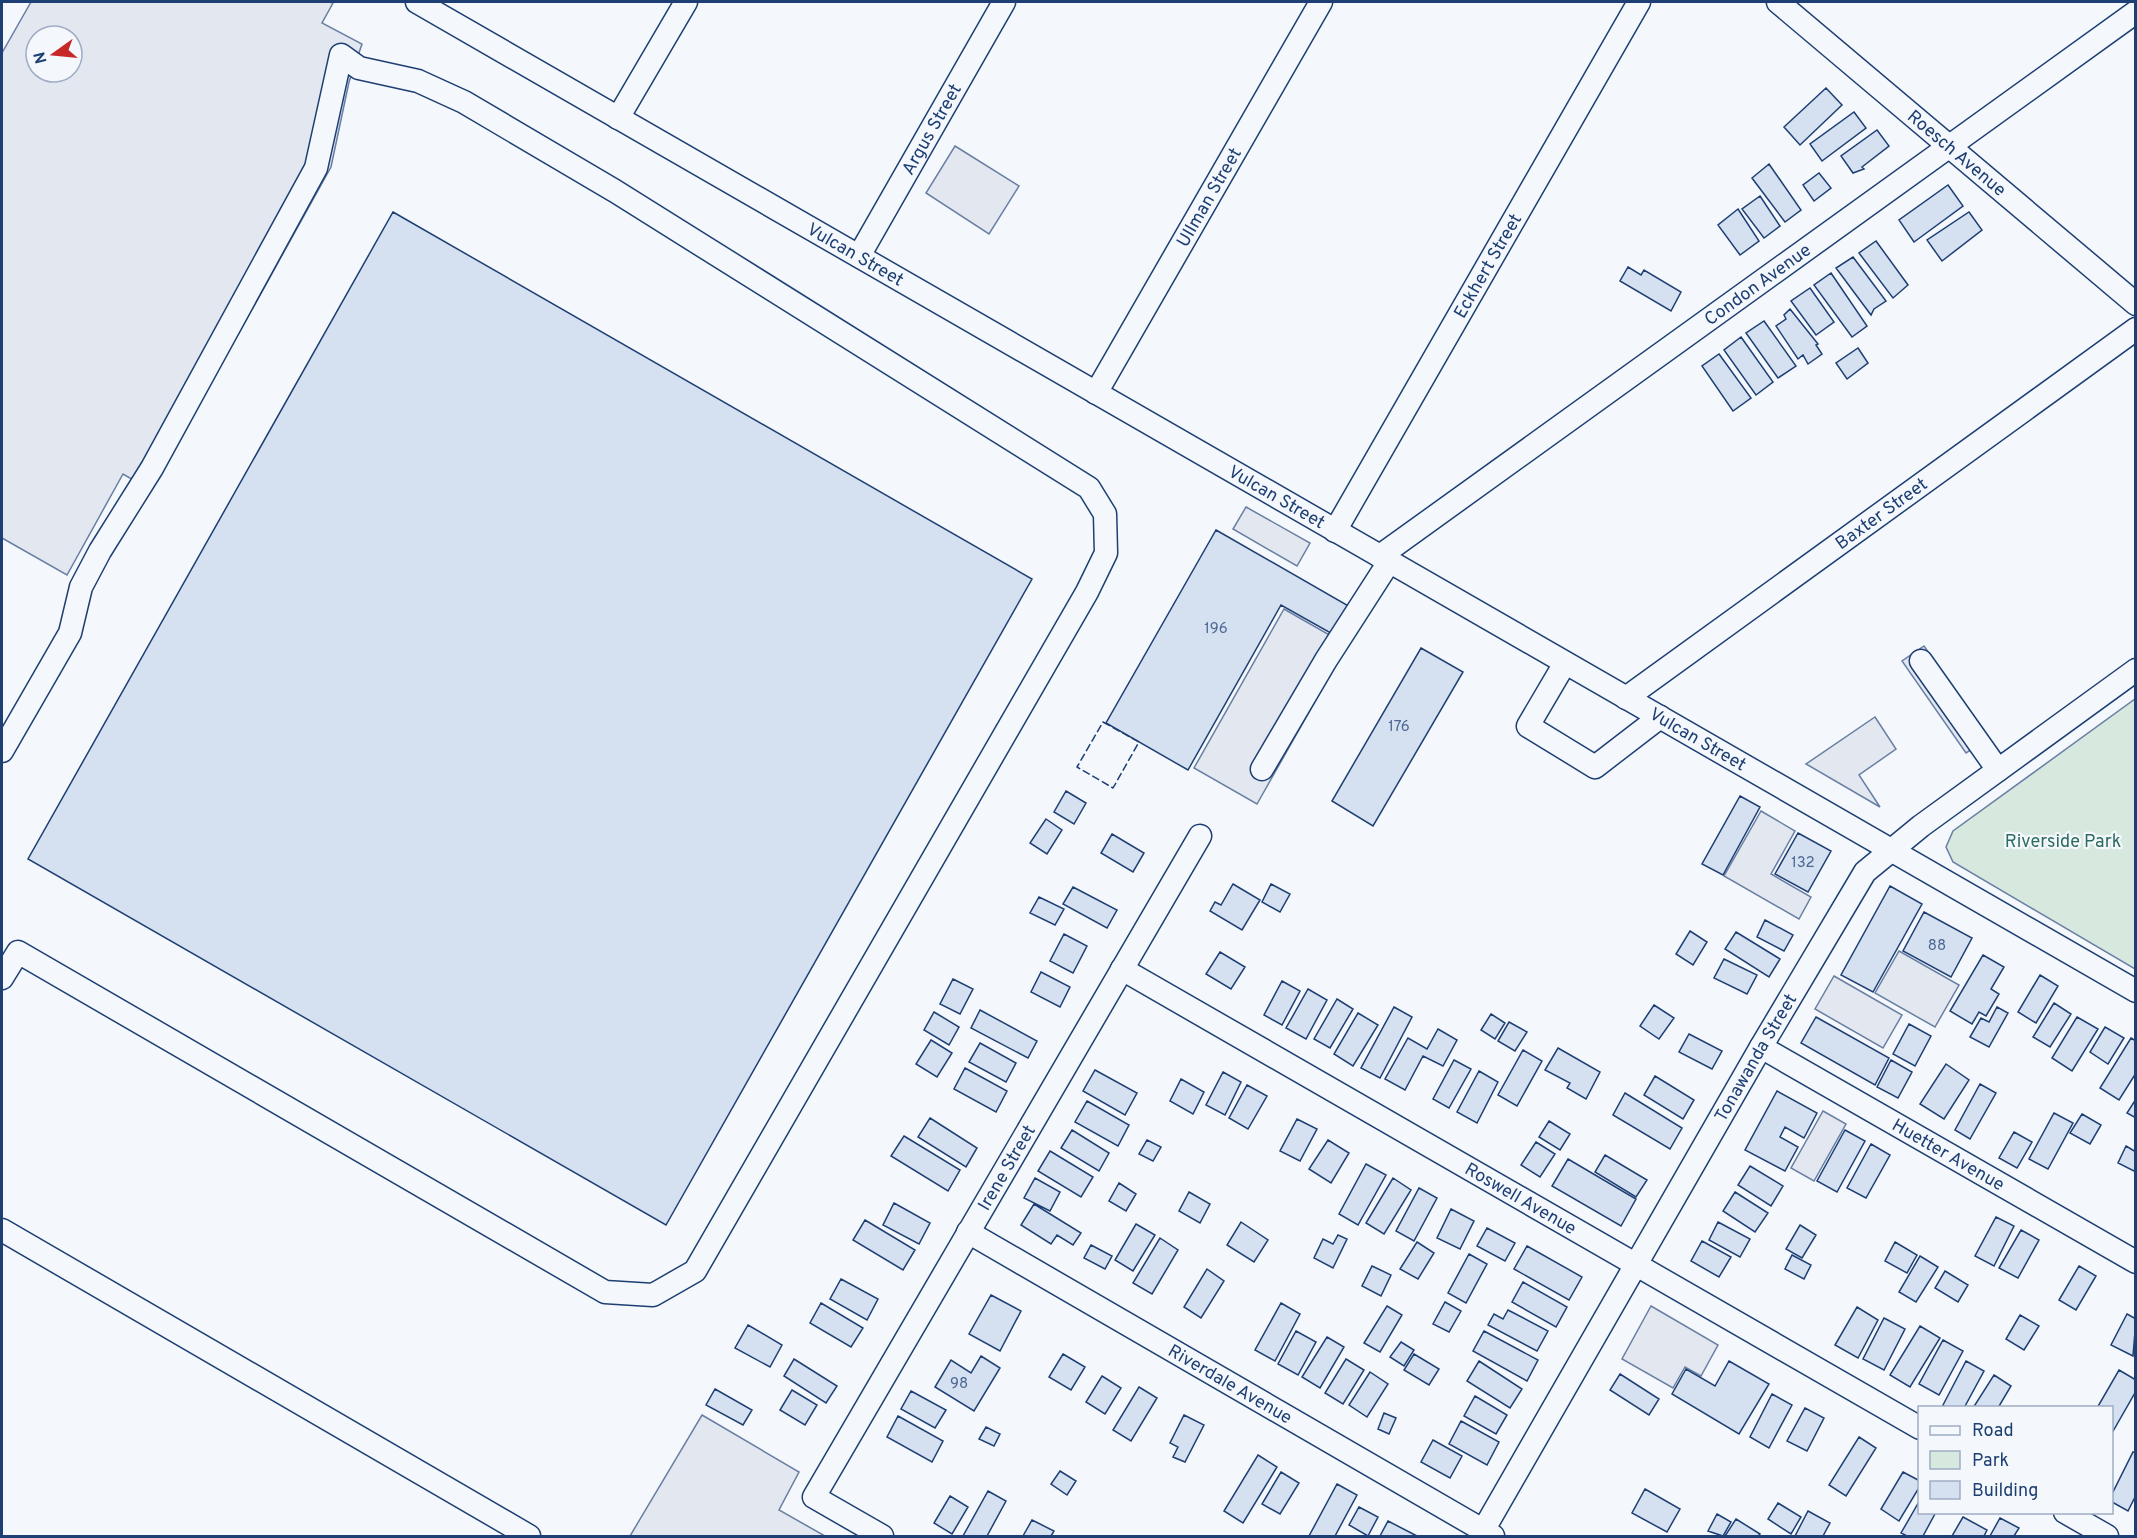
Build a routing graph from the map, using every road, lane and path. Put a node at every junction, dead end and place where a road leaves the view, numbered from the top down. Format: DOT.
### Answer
graph roads {
  1 [pos="417,2"];
  2 [pos="686,2"];
  3 [pos="1004,2"];
  4 [pos="1321,2"];
  5 [pos="1639,2"];
  6 [pos="1778,2"];
  7 [pos="2136,12"];
  8 [pos="618,118"];
  9 [pos="1949,146"];
  10 [pos="859,256"];
  11 [pos="2136,304"];
  12 [pos="2136,329"];
  13 [pos="1096,393"];
  14 [pos="1335,531"];
  15 [pos="1384,559"];
  16 [pos="1921,661"];
  17 [pos="1565,663"];
  18 [pos="2136,670"];
  19 [pos="1626,698"];
  20 [pos="1660,717"];
  21 [pos="2,752"];
  22 [pos="1262,769"];
  23 [pos="1998,770"];
  24 [pos="1200,836"];
  25 [pos="1890,850"];
  26 [pos="1122,969"];
  27 [pos="2,978"];
  28 [pos="2136,991"];
  29 [pos="1761,1047"];
  30 [pos="2,1230"];
  31 [pos="968,1232"];
  32 [pos="2136,1262"];
  33 [pos="1636,1265"];
  34 [pos="1918,1427"];
  35 [pos="2068,1514"];
  36 [pos="1485,1535"];
  37 [pos="529,1536"];
  38 [pos="882,1536"];
  39 [pos="2107,1536"];
  1 -- 8 [label="street, Vulcan Street"];
  2 -- 8 [label="street"];
  3 -- 10 [label="street, Argus Street"];
  4 -- 13 [label="street, Ullman Street"];
  5 -- 14 [label="street, Eckhert Street"];
  6 -- 9 [label="street, Roesch Avenue"];
  7 -- 9 [label="street, Condon Avenue"];
  8 -- 10 [label="street, Vulcan Street"];
  9 -- 11 [label="street, Roesch Avenue"];
  9 -- 15 [label="street, Condon Avenue"];
  10 -- 13 [label="street, Vulcan Street"];
  12 -- 19 [label="street, Baxter Street"];
  13 -- 14 [label="street, Vulcan Street"];
  14 -- 15 [label="street, Vulcan Street"];
  15 -- 17 [label="street, Vulcan Street"];
  15 -- 22 [label="street"];
  16 -- 23 [label="street"];
  17 -- 19 [label="street, Vulcan Street"];
  17 -- 20 [label="street"];
  18 -- 23 [label="street, Tonawanda Street"];
  19 -- 20 [label="street, Vulcan Street"];
  20 -- 25 [label="street, Vulcan Street"];
  21 -- 27 [label="street"];
  23 -- 25 [label="street, Tonawanda Street"];
  24 -- 26 [label="street, Irene Street"];
  25 -- 28 [label="street, Vulcan Street"];
  25 -- 29 [label="street, Tonawanda Street"];
  26 -- 31 [label="street, Irene Street"];
  26 -- 33 [label="street, Roswell Avenue"];
  29 -- 32 [label="street, Huetter Avenue"];
  29 -- 33 [label="street, Tonawanda Street"];
  30 -- 37 [label="street"];
  31 -- 36 [label="street, Riverdale Avenue"];
  31 -- 38 [label="street, Irene Street"];
  33 -- 34 [label="street, Roswell Avenue"];
  33 -- 36 [label="street, Tonawanda Street"];
  35 -- 39 [label="street"];
}
